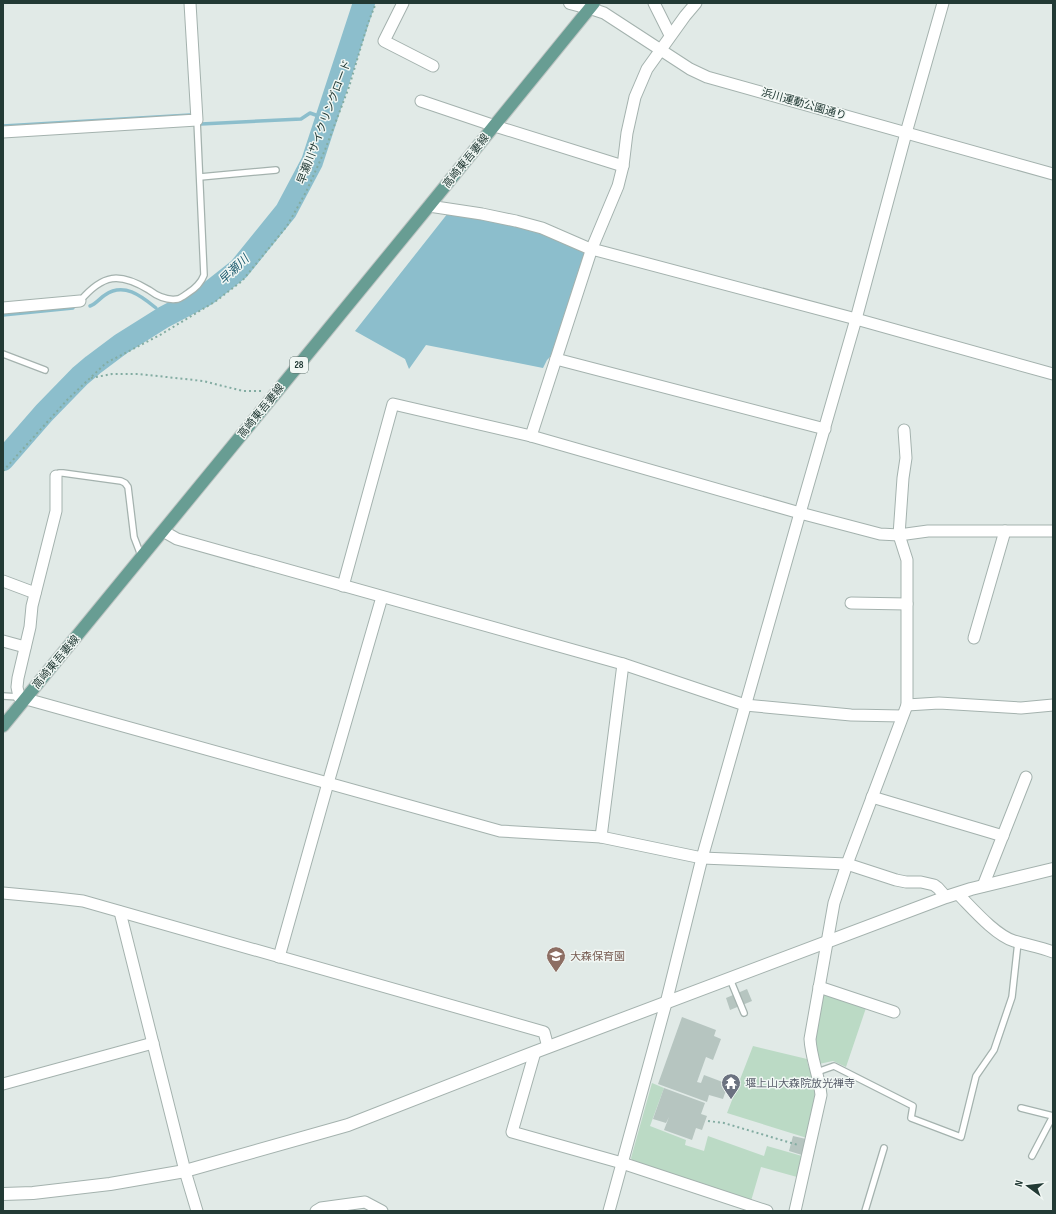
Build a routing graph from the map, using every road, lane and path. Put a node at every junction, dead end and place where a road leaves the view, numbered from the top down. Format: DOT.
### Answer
graph roads {
  1 [pos="190,3"];
  2 [pos="376,3"];
  3 [pos="403,3"];
  4 [pos="570,3"];
  5 [pos="654,3"];
  6 [pos="696,3"];
  7 [pos="943,3"];
  8 [pos="591,5"];
  9 [pos="670,35"];
  10 [pos="661,50"];
  11 [pos="433,66"];
  12 [pos="421,100"];
  13 [pos="197,120"];
  14 [pos="495,126"];
  15 [pos="3,132"];
  16 [pos="906,133"];
  17 [pos="623,166"];
  18 [pos="276,170"];
  19 [pos="1053,174"];
  20 [pos="200,177"];
  21 [pos="430,206"];
  22 [pos="592,248"];
  23 [pos="80,301"];
  24 [pos="3,308"];
  25 [pos="856,319"];
  26 [pos="3,354"];
  27 [pos="556,359"];
  28 [pos="45,370"];
  29 [pos="1053,374"];
  30 [pos="90,379"];
  31 [pos="267,392"];
  32 [pos="825,429"];
  33 [pos="904,430"];
  34 [pos="531,436"];
  35 [pos="3,471"];
  36 [pos="56,476"];
  37 [pos="800,513"];
  38 [pos="1005,530"];
  39 [pos="163,531"];
  40 [pos="1053,531"];
  41 [pos="899,535"];
  42 [pos="142,558"];
  43 [pos="3,581"];
  44 [pos="343,586"];
  45 [pos="35,593"];
  46 [pos="382,597"];
  47 [pos="851,603"];
  48 [pos="907,604"];
  49 [pos="974,638"];
  50 [pos="3,641"];
  51 [pos="26,647"];
  52 [pos="623,664"];
  53 [pos="3,696"];
  54 [pos="22,698"];
  55 [pos="745,705"];
  56 [pos="907,705"];
  57 [pos="1053,706"];
  58 [pos="902,716"];
  59 [pos="3,726"];
  60 [pos="1026,776"];
  61 [pos="328,783"];
  62 [pos="872,797"];
  63 [pos="1003,836"];
  64 [pos="601,837"];
  65 [pos="702,858"];
  66 [pos="847,864"];
  67 [pos="1053,869"];
  68 [pos="983,886"];
  69 [pos="3,893"];
  70 [pos="958,894"];
  71 [pos="946,897"];
  72 [pos="120,912"];
  73 [pos="827,941"];
  74 [pos="1018,942"];
  75 [pos="1053,952"];
  76 [pos="279,957"];
  77 [pos="730,979"];
  78 [pos="819,987"];
  79 [pos="666,1004"];
  80 [pos="894,1012"];
  81 [pos="744,1013"];
  82 [pos="153,1043"];
  83 [pos="548,1047"];
  84 [pos="535,1052"];
  85 [pos="817,1072"];
  86 [pos="3,1084"];
  87 [pos="1021,1108"];
  88 [pos="708,1122"];
  89 [pos="809,1148"];
  90 [pos="884,1148"];
  91 [pos="1032,1156"];
  92 [pos="622,1163"];
  93 [pos="185,1171"];
  94 [pos="3,1194"];
  95 [pos="197,1211"];
  96 [pos="316,1211"];
  97 [pos="382,1211"];
  98 [pos="609,1211"];
  99 [pos="767,1211"];
  100 [pos="796,1211"];
  101 [pos="865,1211"];
  1 -- 13 [label="street"];
  2 -- 30 [label="path, 早瀬川サイクリングロード"];
  3 -- 11 [label="street"];
  4 -- 8 [label="street, 浜川運動公園通り"];
  5 -- 9 [label="street"];
  6 -- 9 [label="street"];
  7 -- 16 [label="street"];
  8 -- 10 [label="street, 浜川運動公園通り"];
  8 -- 14 [label="main road, 高崎東吾妻線 / 28"];
  9 -- 10 [label="street"];
  10 -- 16 [label="street, 浜川運動公園通り"];
  10 -- 17 [label="street"];
  12 -- 14 [label="street"];
  13 -- 15 [label="street"];
  13 -- 20 [label="lane"];
  14 -- 17 [label="street"];
  14 -- 21 [label="main road, 高崎東吾妻線 / 28"];
  16 -- 19 [label="street, 浜川運動公園通り"];
  16 -- 25 [label="street"];
  17 -- 22 [label="street"];
  18 -- 20 [label="lane"];
  20 -- 23 [label="lane"];
  21 -- 22 [label="street"];
  21 -- 39 [label="main road, 高崎東吾妻線 / 28"];
  22 -- 25 [label="street"];
  22 -- 27 [label="street"];
  23 -- 24 [label="street"];
  25 -- 29 [label="street"];
  25 -- 32 [label="street"];
  26 -- 28 [label="lane"];
  27 -- 32 [label="street"];
  27 -- 34 [label="street"];
  30 -- 31 [label="path"];
  30 -- 35 [label="path, 早瀬川サイクリングロード"];
  32 -- 37 [label="street"];
  33 -- 41 [label="street"];
  34 -- 37 [label="street"];
  34 -- 44 [label="street"];
  36 -- 42 [label="lane"];
  36 -- 45 [label="street"];
  37 -- 41 [label="street"];
  37 -- 55 [label="street"];
  38 -- 40 [label="street"];
  38 -- 41 [label="street"];
  38 -- 49 [label="street"];
  39 -- 42 [label="main road, 高崎東吾妻線 / 28"];
  39 -- 44 [label="street"];
  41 -- 48 [label="street"];
  42 -- 54 [label="main road, 高崎東吾妻線 / 28"];
  43 -- 45 [label="street"];
  44 -- 46 [label="street"];
  45 -- 51 [label="street"];
  46 -- 52 [label="street"];
  46 -- 61 [label="street"];
  47 -- 48 [label="street"];
  48 -- 56 [label="street"];
  50 -- 51 [label="street"];
  51 -- 54 [label="street"];
  52 -- 55 [label="street"];
  52 -- 64 [label="street"];
  53 -- 54 [label="lane"];
  54 -- 59 [label="main road, 高崎東吾妻線 / 28"];
  54 -- 61 [label="street"];
  55 -- 58 [label="street"];
  55 -- 65 [label="street"];
  56 -- 57 [label="street"];
  56 -- 58 [label="street"];
  58 -- 62 [label="street"];
  60 -- 63 [label="street"];
  61 -- 64 [label="street"];
  61 -- 76 [label="street"];
  62 -- 63 [label="street"];
  62 -- 66 [label="street"];
  63 -- 68 [label="street"];
  64 -- 65 [label="street"];
  65 -- 66 [label="street"];
  65 -- 79 [label="street"];
  66 -- 71 [label="street"];
  66 -- 73 [label="street"];
  67 -- 68 [label="street"];
  68 -- 70 [label="street"];
  69 -- 72 [label="street"];
  70 -- 71 [label="street"];
  70 -- 74 [label="street"];
  71 -- 73 [label="street"];
  72 -- 76 [label="street"];
  72 -- 82 [label="street"];
  73 -- 77 [label="street"];
  73 -- 78 [label="street"];
  74 -- 75 [label="street"];
  74 -- 85 [label="lane"];
  76 -- 83 [label="street"];
  77 -- 79 [label="street"];
  77 -- 81 [label="lane"];
  78 -- 80 [label="street"];
  78 -- 85 [label="street"];
  79 -- 83 [label="street"];
  79 -- 92 [label="street"];
  82 -- 86 [label="street"];
  82 -- 93 [label="street"];
  83 -- 84 [label="street"];
  84 -- 92 [label="street"];
  84 -- 93 [label="street"];
  85 -- 89 [label="street"];
  87 -- 91 [label="lane"];
  88 -- 89 [label="path"];
  89 -- 100 [label="street"];
  90 -- 101 [label="lane"];
  92 -- 98 [label="street"];
  92 -- 99 [label="street"];
  93 -- 94 [label="street"];
  93 -- 95 [label="street"];
  96 -- 97 [label="street"];
}
